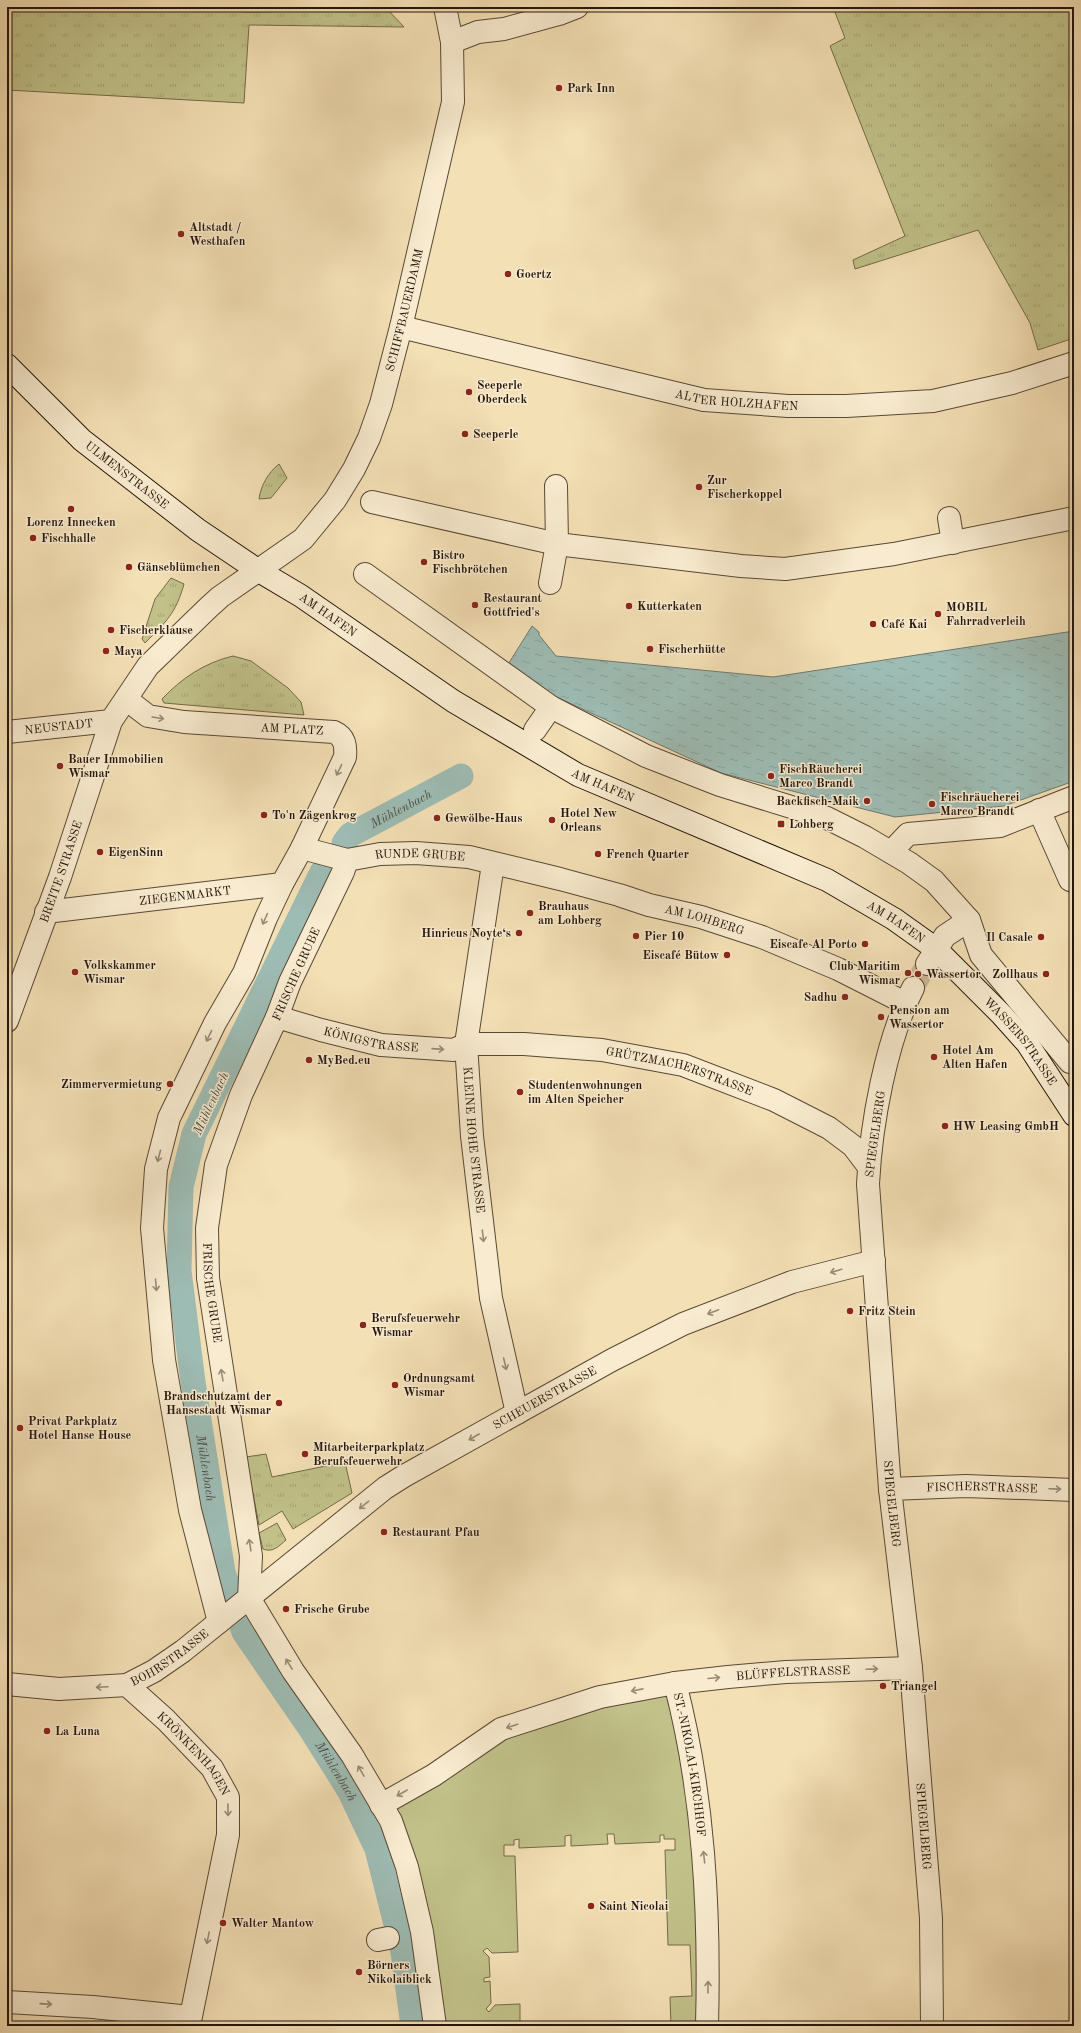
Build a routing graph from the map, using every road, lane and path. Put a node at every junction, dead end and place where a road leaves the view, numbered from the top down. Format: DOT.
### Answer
graph roads {
  1 [pos="445,7"];
  2 [pos="577,7"];
  3 [pos="452,42"];
  4 [pos="401,327"];
  5 [pos="1074,363"];
  6 [pos="7,365"];
  7 [pos="556,486"];
  8 [pos="372,502"];
  9 [pos="949,518"];
  10 [pos="1074,518"];
  11 [pos="953,543"];
  12 [pos="557,544"];
  13 [pos="259,571"];
  14 [pos="365,574"];
  15 [pos="550,583"];
  16 [pos="126,699"];
  17 [pos="551,708"];
  18 [pos="111,721"];
  19 [pos="535,730"];
  20 [pos="7,732"];
  21 [pos="1074,797"];
  22 [pos="1039,810"];
  23 [pos="309,843"];
  24 [pos="891,852"];
  25 [pos="493,864"];
  26 [pos="345,866"];
  27 [pos="1070,880"];
  28 [pos="282,884"];
  29 [pos="46,912"];
  30 [pos="969,920"];
  31 [pos="931,957"];
  32 [pos="960,972"];
  33 [pos="15,978"];
  34 [pos="909,996"];
  35 [pos="277,1017"];
  36 [pos="7,1021"];
  37 [pos="466,1044"];
  38 [pos="1070,1062"];
  39 [pos="1074,1115"];
  40 [pos="869,1167"];
  41 [pos="874,1261"];
  42 [pos="517,1413"];
  43 [pos="890,1488"];
  44 [pos="1074,1490"];
  45 [pos="249,1598"];
  46 [pos="219,1622"];
  47 [pos="911,1668"];
  48 [pos="675,1683"];
  49 [pos="7,1684"];
  50 [pos="127,1685"];
  51 [pos="381,1805"];
  52 [pos="7,2002"];
  53 [pos="190,2022"];
  54 [pos="435,2026"];
  55 [pos="707,2026"];
  56 [pos="932,2026"];
  1 -- 3 [label="street, SCHIFFBAUERDAMM"];
  2 -- 3 [label="street"];
  3 -- 4 [label="street, SCHIFFBAUERDAMM"];
  4 -- 5 [label="street, ALTER HOLZHAFEN"];
  4 -- 13 [label="street, SCHIFFBAUERDAMM"];
  6 -- 13 [label="street, ULMENSTRASSE"];
  7 -- 12 [label="street"];
  8 -- 12 [label="street"];
  9 -- 11 [label="street"];
  10 -- 11 [label="street"];
  11 -- 12 [label="street"];
  12 -- 15 [label="street"];
  13 -- 16 [label="street, SCHIFFBAUERDAMM"];
  13 -- 31 [label="street, AM HAFEN"];
  14 -- 17 [label="street"];
  16 -- 18 [label="street, BREITE STRASSE"];
  16 -- 23 [label="street, AM PLATZ, one-way"];
  17 -- 19 [label="street"];
  17 -- 24 [label="street"];
  18 -- 20 [label="street, NEUSTADT"];
  18 -- 29 [label="street, BREITE STRASSE"];
  21 -- 22 [label="street"];
  22 -- 24 [label="street"];
  22 -- 27 [label="street"];
  23 -- 26 [label="street, RUNDE GRUBE"];
  23 -- 28 [label="street"];
  24 -- 30 [label="street"];
  25 -- 26 [label="street, RUNDE GRUBE"];
  25 -- 34 [label="street, AM LOHBERG"];
  25 -- 37 [label="street, KLEINE HOHE STRASSE"];
  26 -- 35 [label="street, FRISCHE GRUBE"];
  28 -- 29 [label="street, ZIEGENMARKT"];
  28 -- 46 [label="street, one-way"];
  29 -- 33 [label="street, BREITE STRASSE"];
  30 -- 31 [label="street"];
  30 -- 38 [label="street"];
  31 -- 32 [label="street, AM HAFEN"];
  32 -- 39 [label="street, WASSERSTRASSE"];
  33 -- 36 [label="street, BREITE STRASSE"];
  34 -- 40 [label="street, SPIEGELBERG"];
  35 -- 37 [label="street, KÖNIGSTRASSE, one-way"];
  45 -- 35 [label="street, FRISCHE GRUBE, one-way"];
  37 -- 40 [label="street, GRÜTZMACHERSTRASSE"];
  37 -- 42 [label="street, KLEINE HOHE STRASSE, one-way"];
  40 -- 41 [label="street, SPIEGELBERG"];
  41 -- 42 [label="street, SCHEUERSTRASSE, one-way"];
  41 -- 43 [label="street, SPIEGELBERG"];
  42 -- 45 [label="street, SCHEUERSTRASSE, one-way"];
  43 -- 44 [label="street, FISCHERSTRASSE, one-way"];
  43 -- 47 [label="street, SPIEGELBERG"];
  45 -- 46 [label="street, BOHRSTRASSE"];
  51 -- 45 [label="street, one-way"];
  46 -- 50 [label="street, BOHRSTRASSE"];
  48 -- 47 [label="street, BLÜFFELSTRASSE, one-way"];
  47 -- 56 [label="street, SPIEGELBERG"];
  48 -- 51 [label="street, ST.-NIKOLAI-KIRCHHOF, one-way"];
  55 -- 48 [label="street, ST.-NIKOLAI-KIRCHHOF, one-way"];
  50 -- 49 [label="street, BOHRSTRASSE, one-way"];
  50 -- 53 [label="street, KRÖNKENHAGEN, one-way"];
  51 -- 54 [label="street"];
  52 -- 53 [label="street, one-way"];
}
